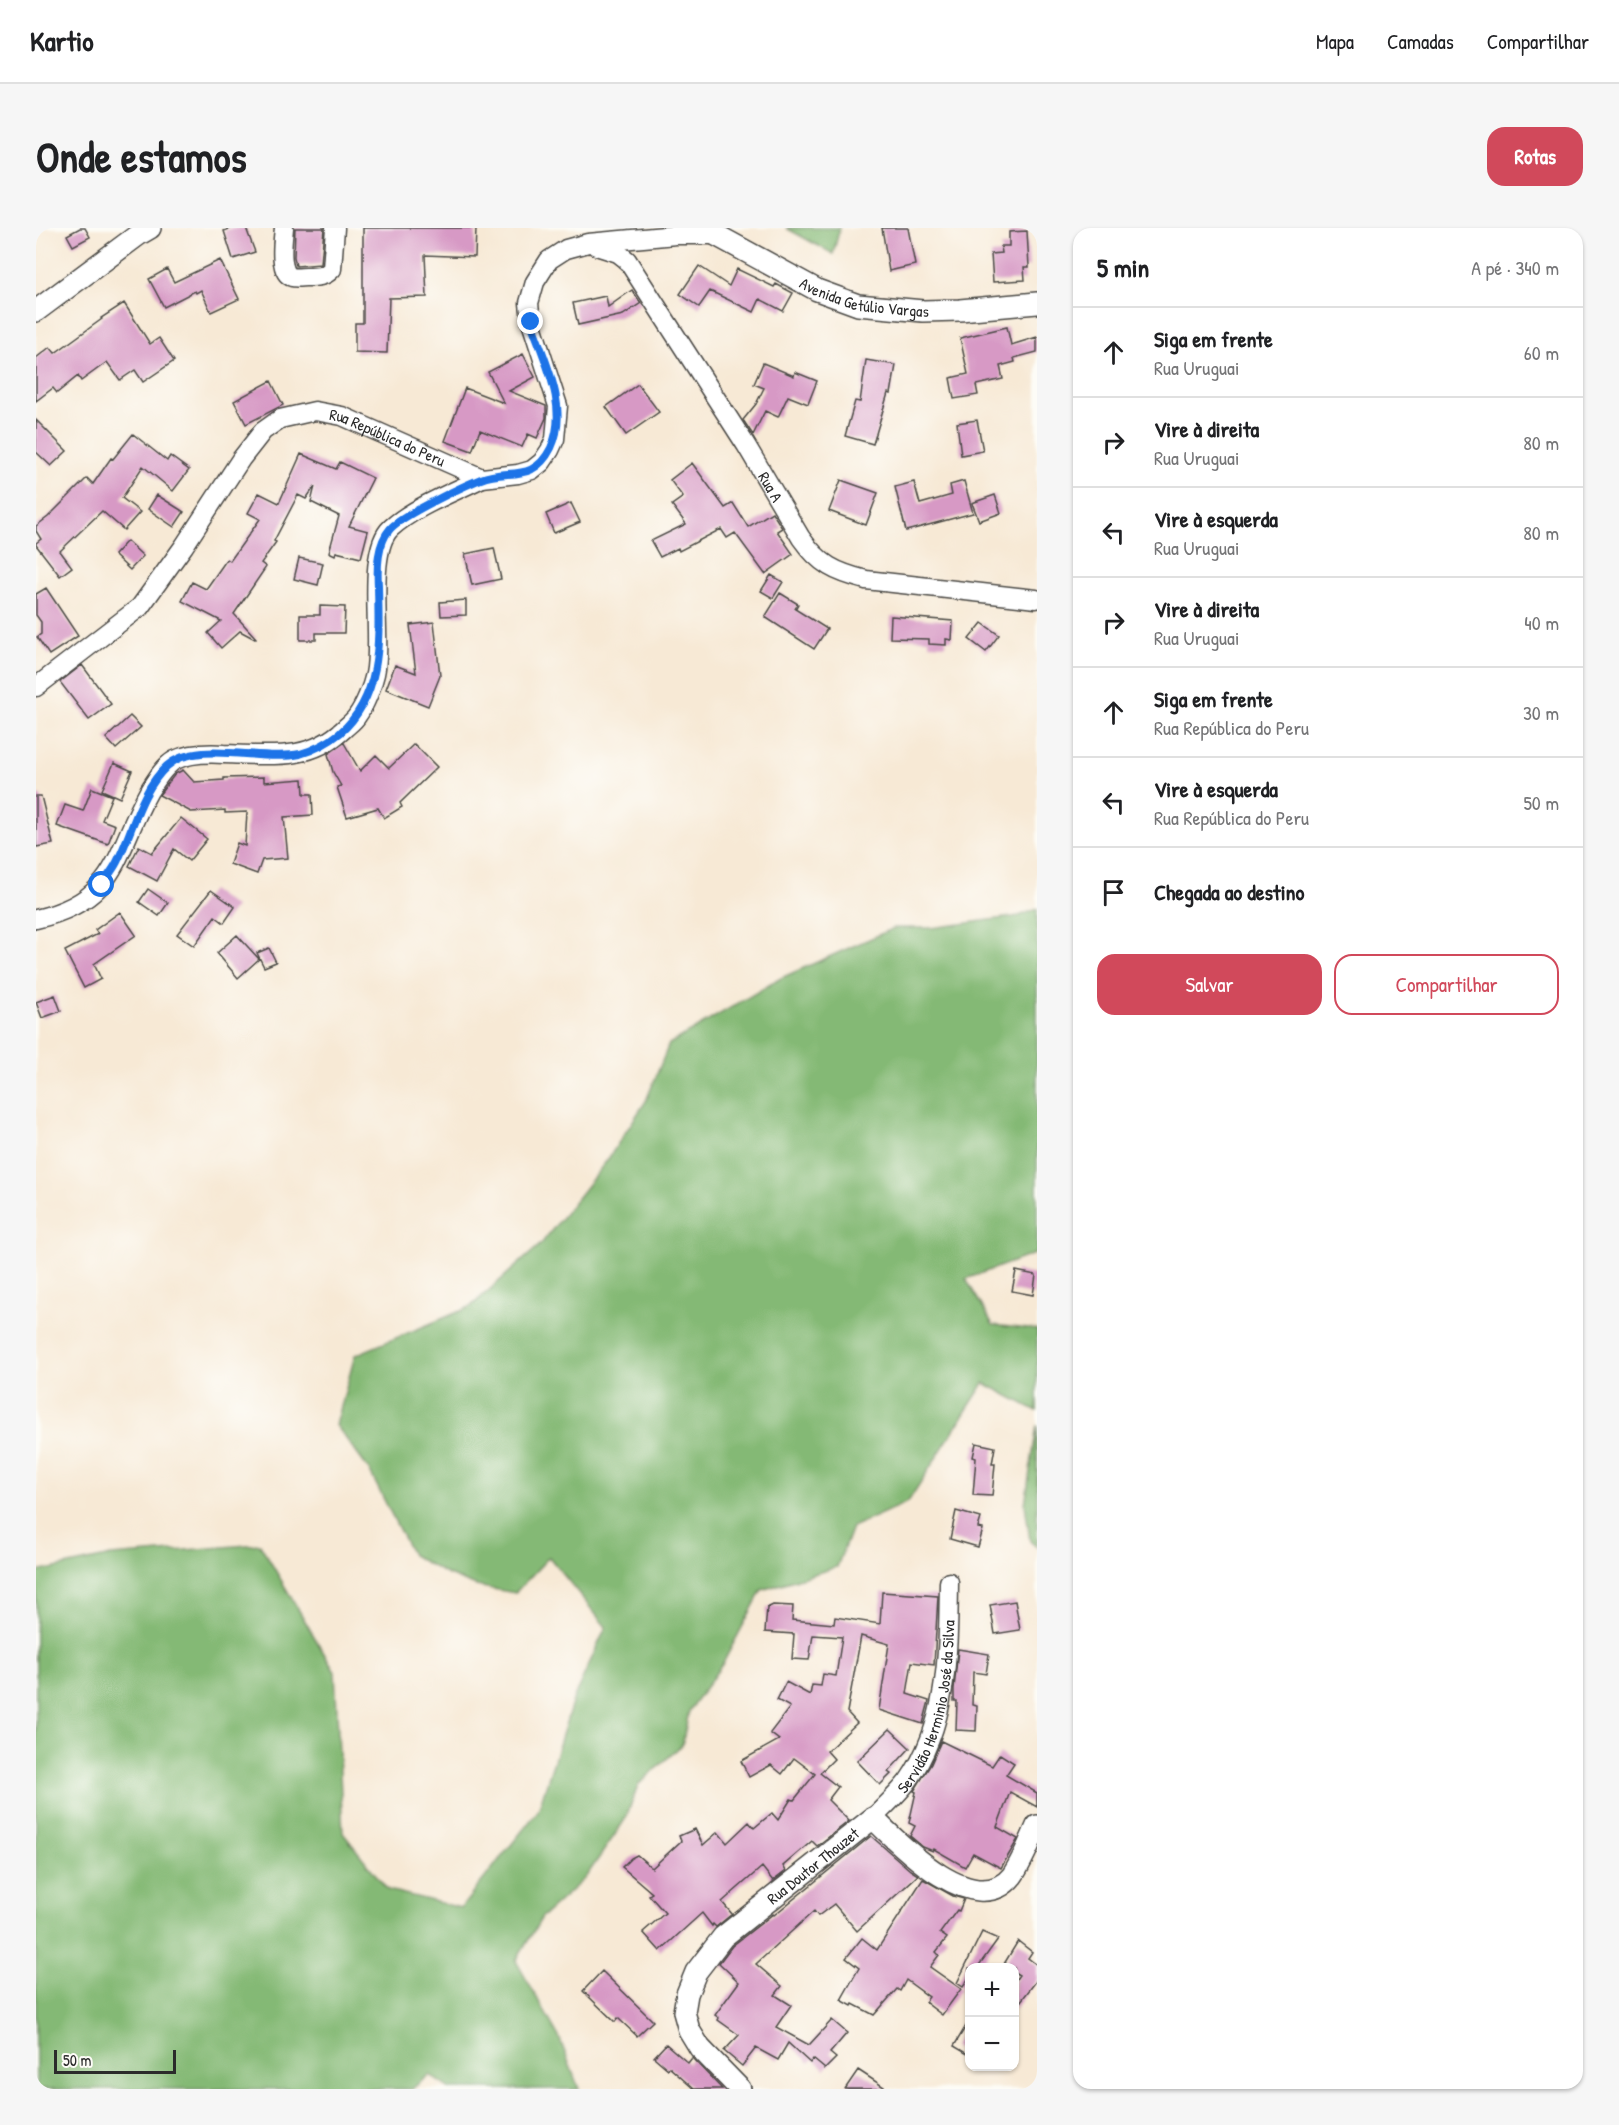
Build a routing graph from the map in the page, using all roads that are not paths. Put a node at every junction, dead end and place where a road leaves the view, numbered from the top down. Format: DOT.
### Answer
graph roads {
  1 [pos="150,228"];
  2 [pos="284,228"];
  3 [pos="335,228"];
  4 [pos="712,231"];
  5 [pos="588,243"];
  6 [pos="1037,303"];
  7 [pos="36,311"];
  8 [pos="482,478"];
  9 [pos="1036,599"];
  10 [pos="36,687"];
  11 [pos="36,919"];
  12 [pos="949,1582"];
  13 [pos="873,1818"];
  14 [pos="1037,1826"];
  15 [pos="740,2089"];
  1 -- 7 [label="street"];
  2 -- 3 [label="street"];
  4 -- 5 [label="street"];
  4 -- 6 [label="street, Avenida Getúlio Vargas"];
  5 -- 8 [label="street"];
  5 -- 9 [label="street, Rua A"];
  8 -- 10 [label="street, Rua República do Peru"];
  8 -- 11 [label="street"];
  12 -- 13 [label="street, Servidão Herminio José da Silva"];
  13 -- 14 [label="street, Rua Doutor Thouzet"];
  13 -- 15 [label="street, Rua Doutor Thouzet"];
}
